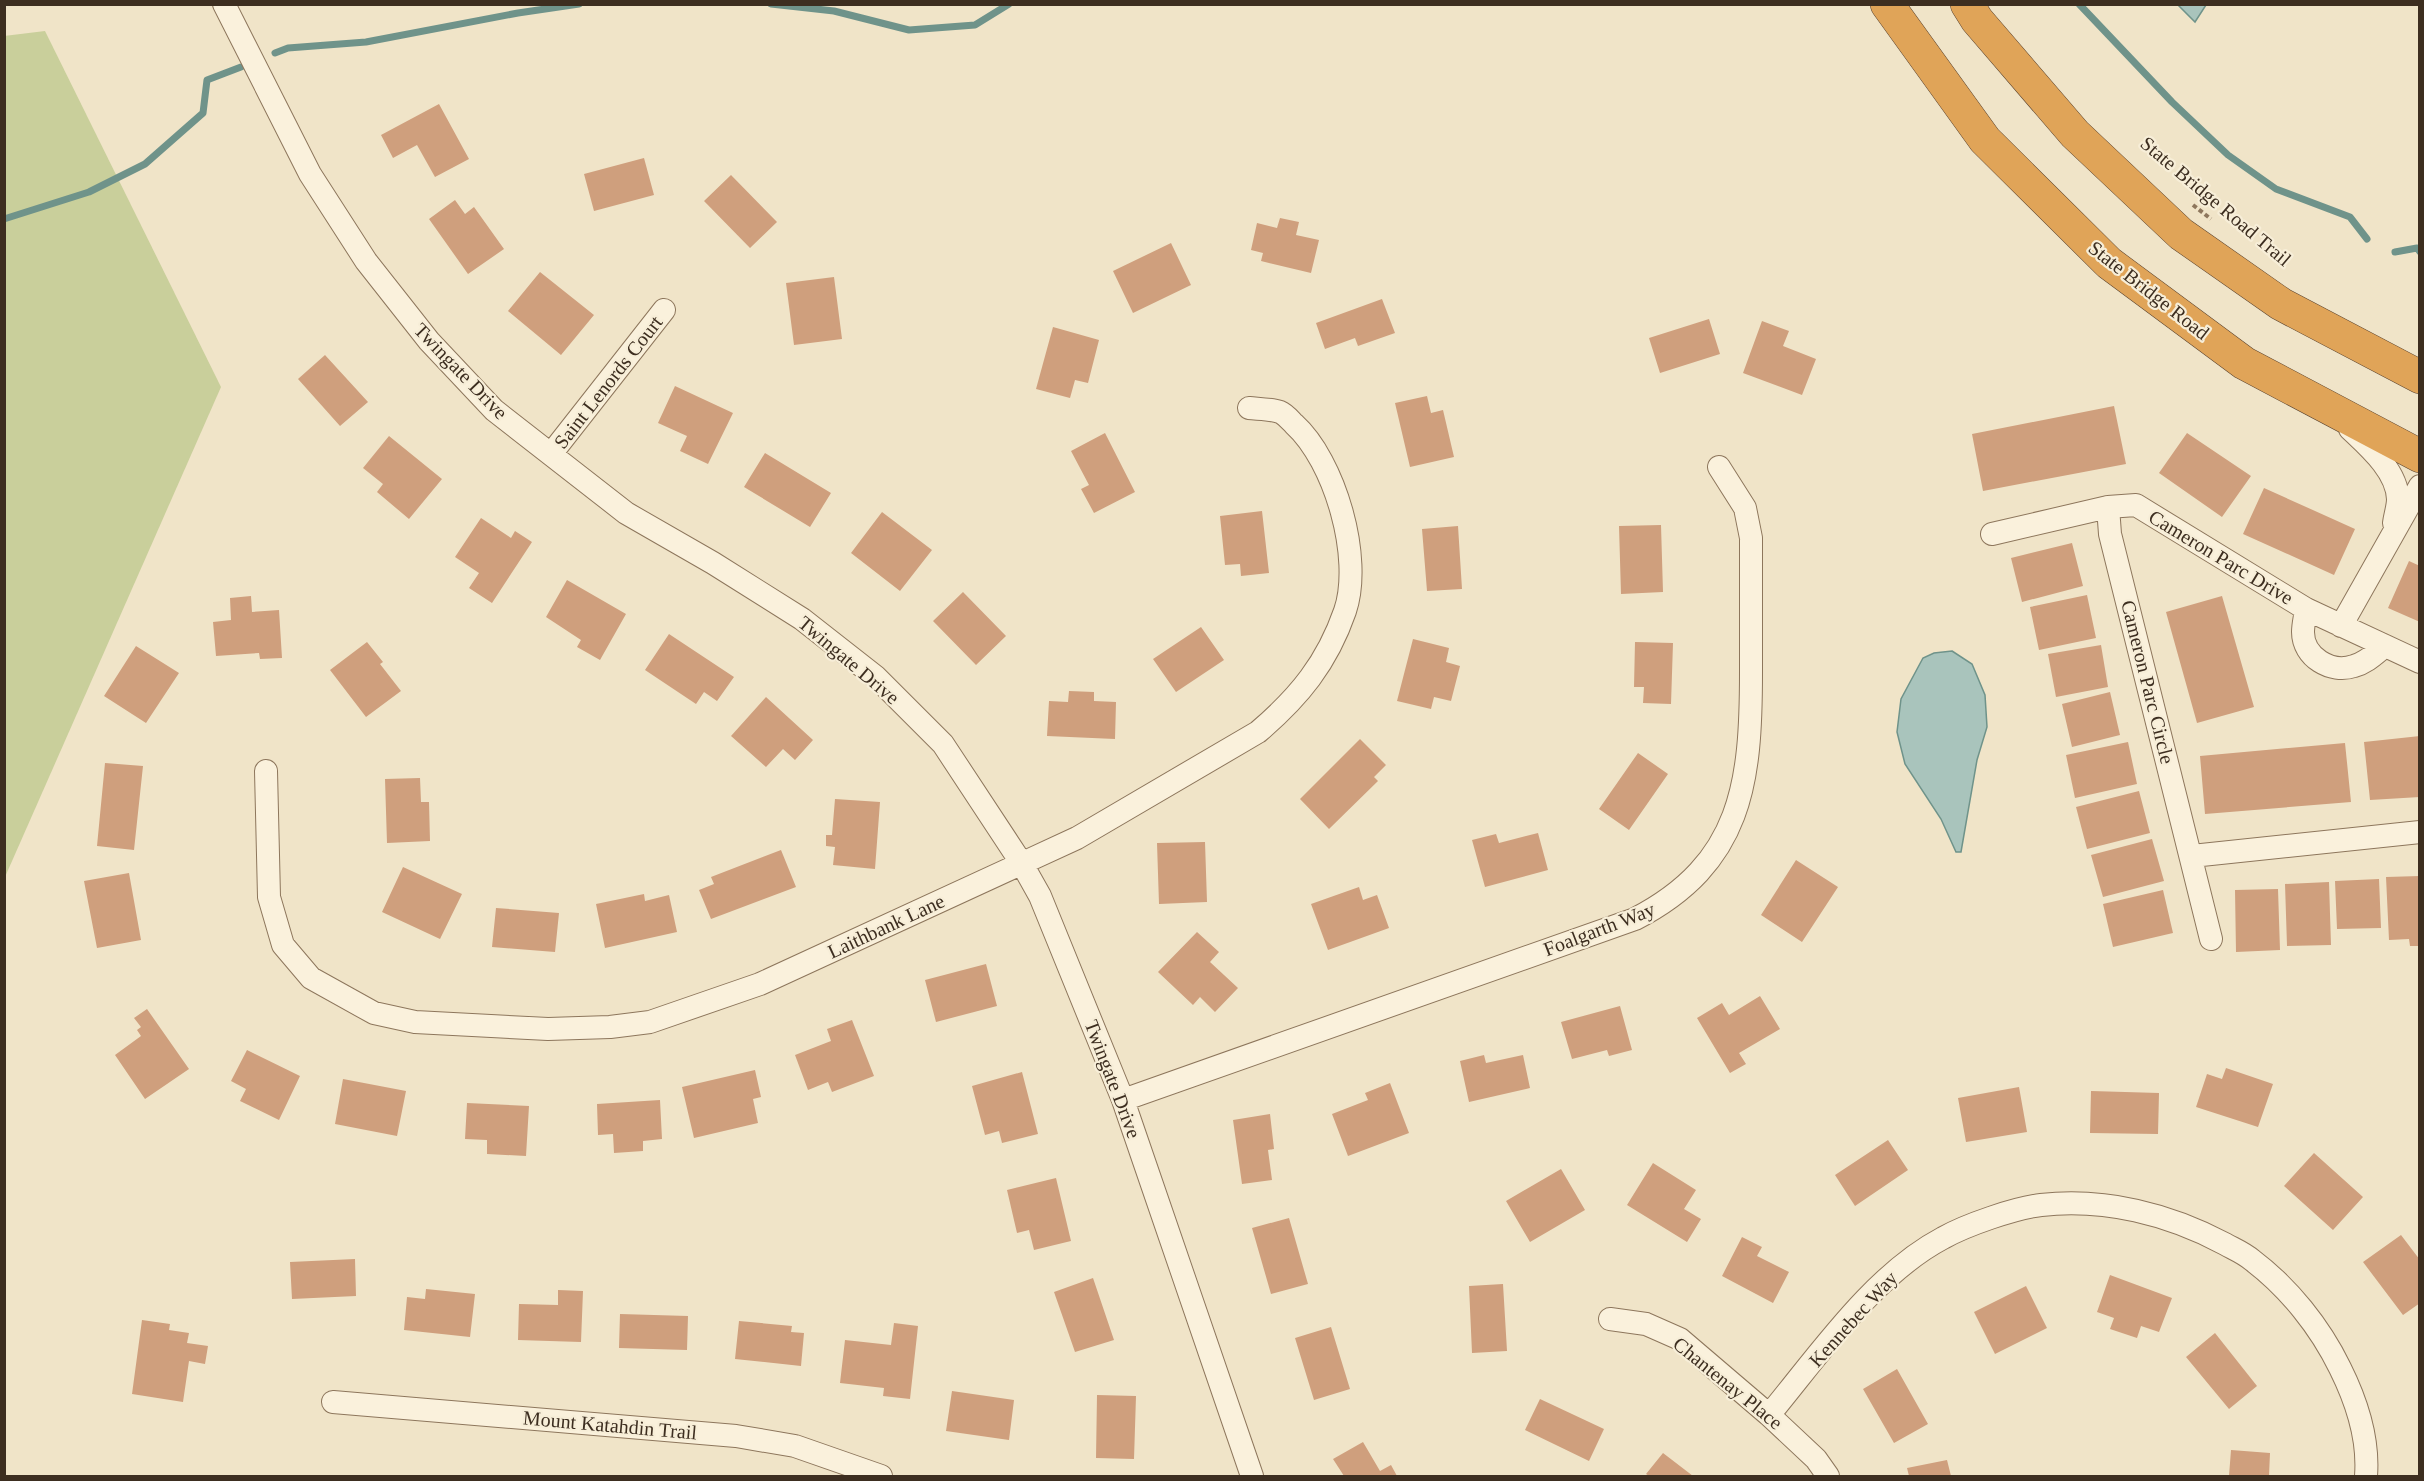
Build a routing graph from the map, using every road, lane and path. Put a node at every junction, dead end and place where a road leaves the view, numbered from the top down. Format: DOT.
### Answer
graph roads {
  1 [pos="1887,4"];
  2 [pos="1967,4"];
  3 [pos="228,11"];
  4 [pos="2189,202"];
  5 [pos="2217,224"];
  6 [pos="664,310"];
  7 [pos="2420,377"];
  8 [pos="2327,407"];
  9 [pos="1249,408"];
  10 [pos="551,454"];
  11 [pos="2420,456"];
  12 [pos="1719,467"];
  13 [pos="2420,486"];
  14 [pos="2108,507"];
  15 [pos="2420,512"];
  16 [pos="1992,534"];
  17 [pos="2392,534"];
  18 [pos="2306,609"];
  19 [pos="2341,626"];
  20 [pos="2385,646"];
  21 [pos="2420,662"];
  22 [pos="266,771"];
  23 [pos="2420,832"];
  24 [pos="2192,856"];
  25 [pos="1022,864"];
  26 [pos="2211,939"];
  27 [pos="1123,1100"];
  28 [pos="1610,1319"];
  29 [pos="333,1402"];
  30 [pos="1769,1414"];
  31 [pos="881,1476"];
  32 [pos="1252,1476"];
  33 [pos="1828,1476"];
  34 [pos="2366,1476"];
  1 -- 8 [label="highway, State Bridge Road"];
  2 -- 7 [label="highway"];
  3 -- 10 [label="street, Twingate Drive"];
  4 -- 5 [label="path, State Bridge Road Trail"];
  6 -- 10 [label="street, Saint Lenords Court"];
  8 -- 11 [label="highway, State Bridge Road"];
  8 -- 17 [label="street"];
  9 -- 25 [label="street, Laithbank Lane"];
  10 -- 25 [label="street, Twingate Drive"];
  12 -- 27 [label="street, Foalgarth Way"];
  13 -- 17 [label="street"];
  14 -- 16 [label="street, Cameron Parc Drive"];
  14 -- 18 [label="street, Cameron Parc Drive"];
  14 -- 24 [label="street, Cameron Parc Circle"];
  15 -- 17 [label="street"];
  17 -- 19 [label="street"];
  18 -- 19 [label="street, Cameron Parc Drive"];
  18 -- 20 [label="street"];
  19 -- 20 [label="street, Cameron Parc Drive"];
  20 -- 21 [label="street, Cameron Parc Drive"];
  22 -- 25 [label="street, Laithbank Lane"];
  23 -- 24 [label="street"];
  24 -- 26 [label="street, Cameron Parc Circle"];
  25 -- 27 [label="street, Twingate Drive"];
  27 -- 32 [label="street, Twingate Drive"];
  28 -- 30 [label="street, Chantenay Place"];
  29 -- 31 [label="street, Mount Katahdin Trail"];
  30 -- 33 [label="street, Chantenay Place"];
  30 -- 34 [label="street, Kennebec Way"];
}
